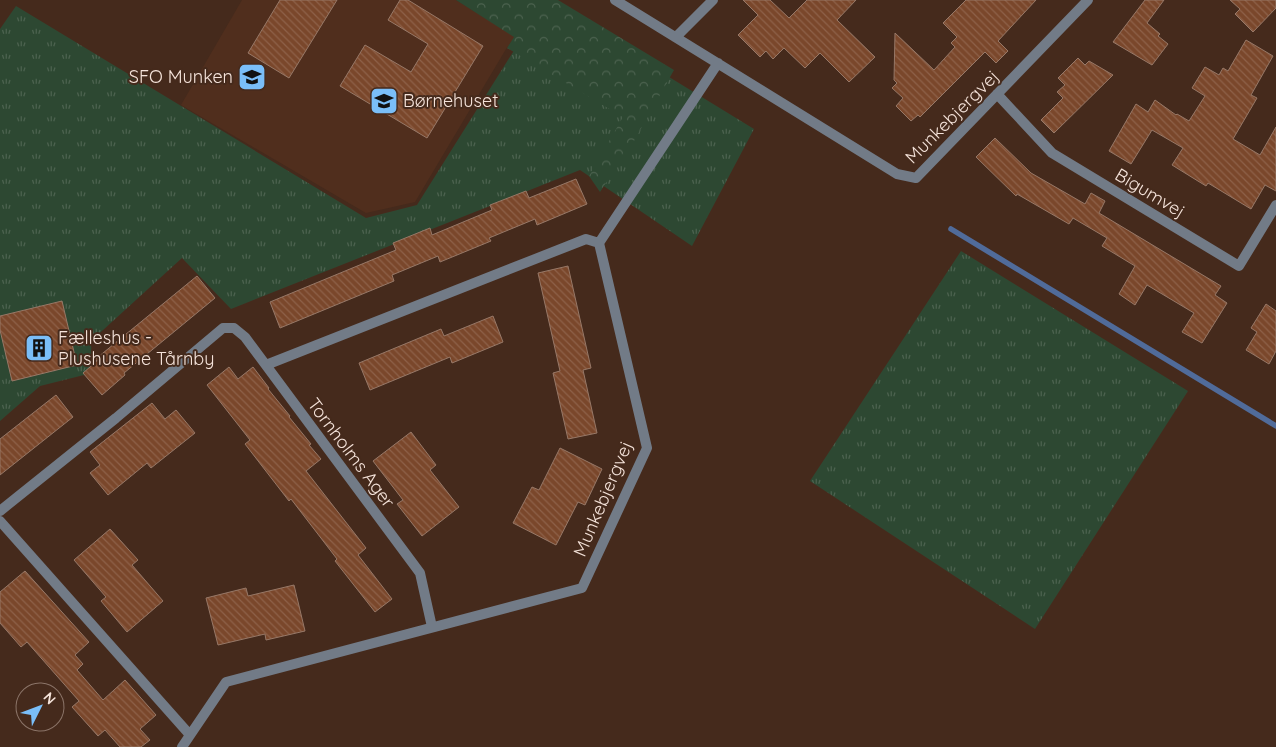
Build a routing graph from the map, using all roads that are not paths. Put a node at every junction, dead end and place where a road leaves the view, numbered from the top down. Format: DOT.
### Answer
graph roads {
  1 [pos="615,0"];
  2 [pos="713,0"];
  3 [pos="1088,0"];
  4 [pos="676,37"];
  5 [pos="718,62"];
  6 [pos="997,94"];
  7 [pos="1276,205"];
  8 [pos="599,243"];
  9 [pos="266,365"];
  10 [pos="0,511"];
  11 [pos="0,522"];
  12 [pos="432,628"];
  13 [pos="190,734"];
  14 [pos="182,747"];
  1 -- 4 [label="street, Munkebjergvej"];
  2 -- 4 [label="street"];
  3 -- 6 [label="street, Munkebjergvej"];
  4 -- 5 [label="street, Munkebjergvej"];
  5 -- 6 [label="street, Munkebjergvej"];
  5 -- 8 [label="street"];
  6 -- 7 [label="street, Bigumvej"];
  8 -- 9 [label="street"];
  8 -- 12 [label="street, Munkebjergvej"];
  9 -- 10 [label="street, Tornholms Ager"];
  9 -- 12 [label="street, Tornholms Ager"];
  11 -- 13 [label="street"];
  12 -- 13 [label="street"];
  13 -- 14 [label="street"];
}
